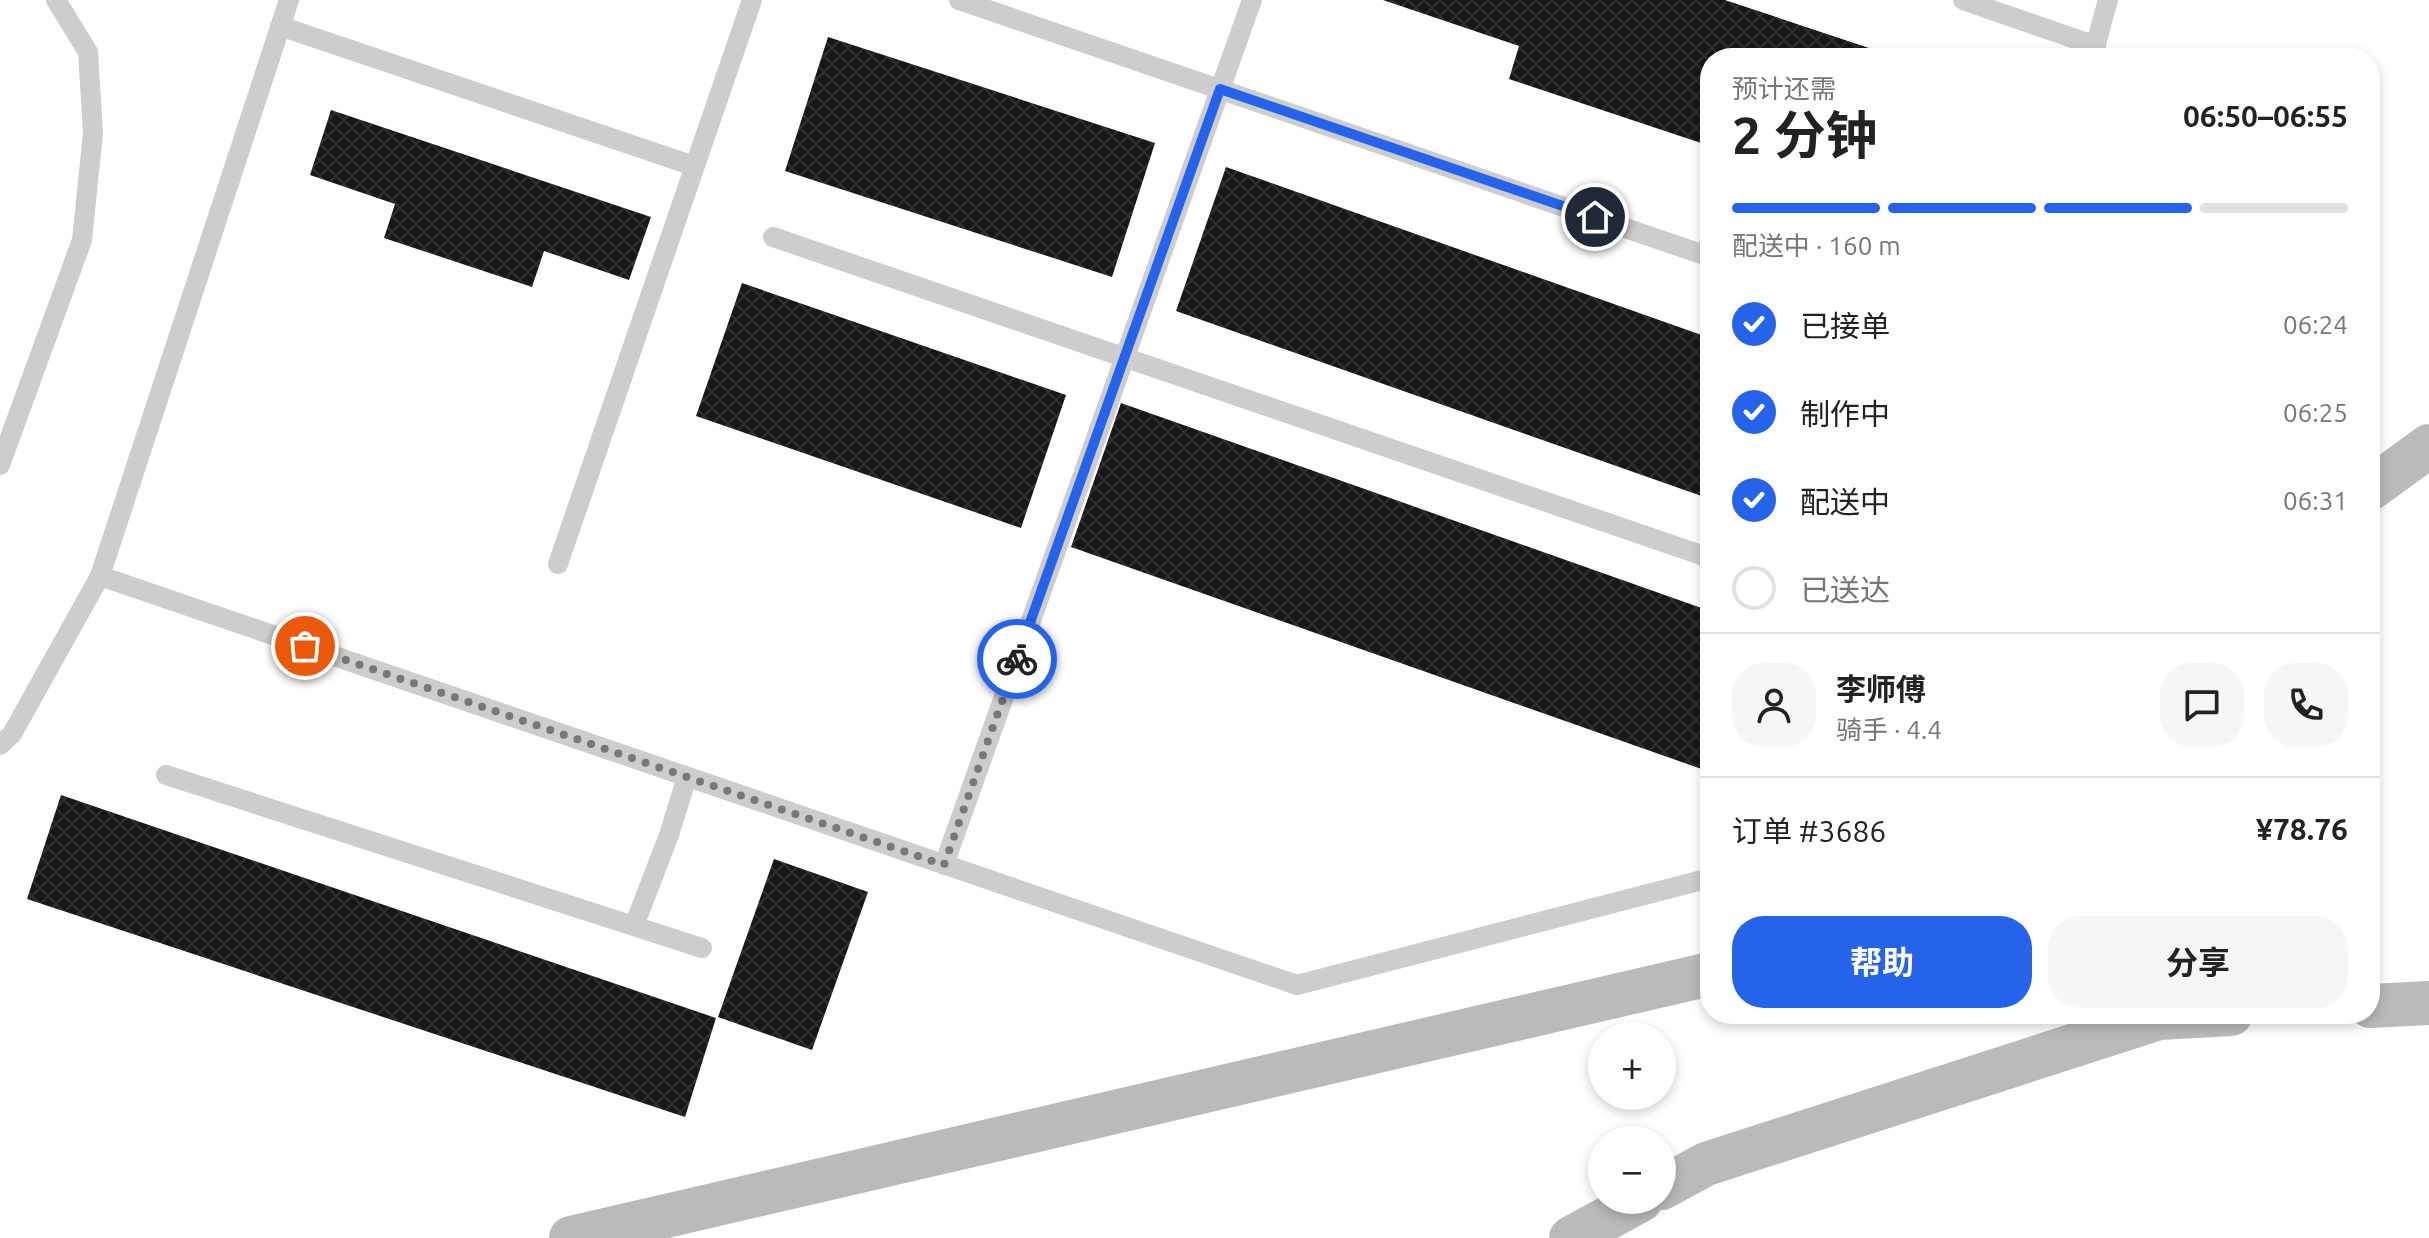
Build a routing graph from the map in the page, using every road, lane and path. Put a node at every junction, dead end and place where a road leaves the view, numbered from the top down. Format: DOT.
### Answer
graph roads {
  1 [pos="56,0"];
  2 [pos="289,0"];
  3 [pos="752,0"];
  4 [pos="959,0"];
  5 [pos="1252,0"];
  6 [pos="1963,0"];
  7 [pos="2108,0"];
  8 [pos="280,26"];
  9 [pos="2084,48"];
  10 [pos="2095,48"];
  11 [pos="1220,89"];
  12 [pos="694,166"];
  13 [pos="773,237"];
  14 [pos="1700,254"];
  15 [pos="1125,357"];
  16 [pos="2429,446"];
  17 [pos="0,465"];
  18 [pos="2380,482"];
  19 [pos="1700,555"];
  20 [pos="558,564"];
  21 [pos="100,576"];
  22 [pos="0,745"];
  23 [pos="166,775"];
  24 [pos="687,777"];
  25 [pos="944,865"];
  26 [pos="1700,881"];
  27 [pos="634,926"];
  28 [pos="702,948"];
  29 [pos="1700,976"];
  30 [pos="2429,1003"];
  31 [pos="2380,1005"];
  32 [pos="2140,1024"];
  33 [pos="1676,1180"];
  34 [pos="1615,1214"];
  35 [pos="571,1238"];
  36 [pos="1571,1238"];
  1 -- 17 [label="lane"];
  2 -- 8 [label="lane"];
  3 -- 12 [label="lane"];
  4 -- 11 [label="lane"];
  5 -- 11 [label="lane"];
  6 -- 9 [label="lane"];
  7 -- 10 [label="lane"];
  8 -- 12 [label="lane"];
  8 -- 21 [label="lane"];
  11 -- 14 [label="lane"];
  11 -- 15 [label="lane"];
  12 -- 20 [label="lane"];
  13 -- 15 [label="lane"];
  15 -- 19 [label="lane"];
  15 -- 25 [label="lane"];
  16 -- 18 [label="street"];
  21 -- 22 [label="lane"];
  21 -- 24 [label="lane"];
  23 -- 27 [label="lane"];
  24 -- 25 [label="lane"];
  24 -- 27 [label="lane"];
  25 -- 26 [label="lane"];
  27 -- 28 [label="lane"];
  29 -- 35 [label="street"];
  30 -- 31 [label="street"];
  32 -- 33 [label="street"];
  34 -- 36 [label="street"];
}
